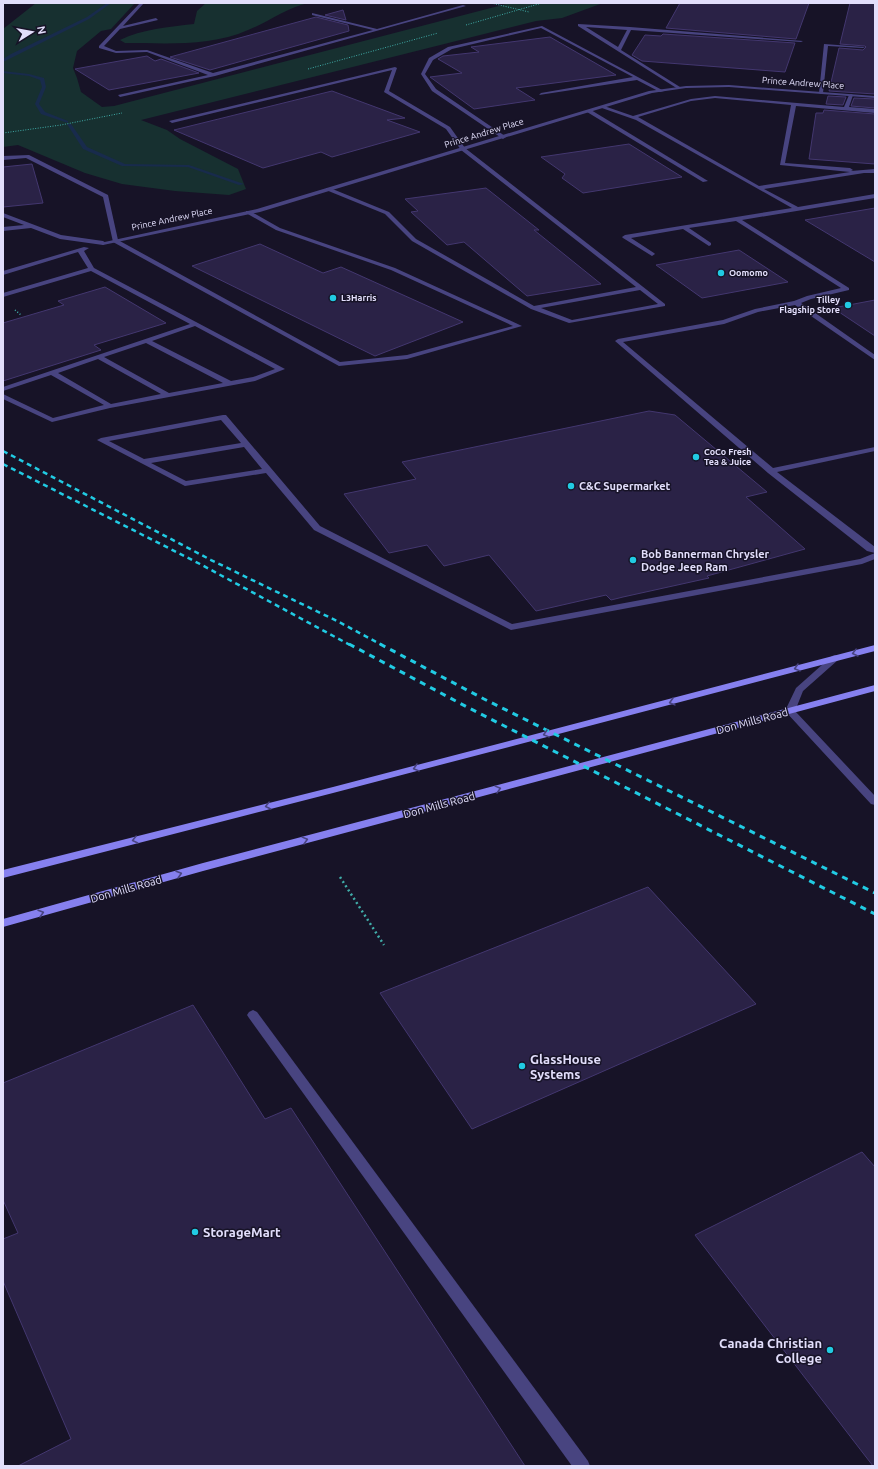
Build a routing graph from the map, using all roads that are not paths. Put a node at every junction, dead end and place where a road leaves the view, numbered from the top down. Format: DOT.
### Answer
graph roads {
  1 [pos="142,3"];
  2 [pos="455,3"];
  3 [pos="314,14"];
  4 [pos="156,18"];
  5 [pos="119,28"];
  6 [pos="630,28"];
  7 [pos="377,30"];
  8 [pos="802,41"];
  9 [pos="863,47"];
  10 [pos="619,50"];
  11 [pos="213,74"];
  12 [pos="638,78"];
  13 [pos="678,88"];
  14 [pos="662,91"];
  15 [pos="821,93"];
  16 [pos="541,94"];
  17 [pos="850,95"];
  18 [pos="120,96"];
  19 [pos="875,97"];
  20 [pos="794,104"];
  21 [pos="602,107"];
  22 [pos="846,108"];
  23 [pos="589,111"];
  24 [pos="875,111"];
  25 [pos="633,117"];
  26 [pos="172,121"];
  27 [pos="503,137"];
  28 [pos="463,149"];
  29 [pos="3,158"];
  30 [pos="864,171"];
  31 [pos="875,171"];
  32 [pos="705,181"];
  33 [pos="758,188"];
  34 [pos="328,189"];
  35 [pos="875,196"];
  36 [pos="796,208"];
  37 [pos="248,212"];
  38 [pos="3,215"];
  39 [pos="736,218"];
  40 [pos="33,226"];
  41 [pos="683,227"];
  42 [pos="3,229"];
  43 [pos="115,241"];
  44 [pos="103,243"];
  45 [pos="709,244"];
  46 [pos="80,250"];
  47 [pos="652,254"];
  48 [pos="92,269"];
  49 [pos="3,273"];
  50 [pos="641,288"];
  51 [pos="3,295"];
  52 [pos="796,303"];
  53 [pos="533,308"];
  54 [pos="196,324"];
  55 [pos="147,341"];
  56 [pos="100,357"];
  57 [pos="875,358"];
  58 [pos="51,372"];
  59 [pos="228,383"];
  60 [pos="3,389"];
  61 [pos="3,396"];
  62 [pos="169,396"];
  63 [pos="110,406"];
  64 [pos="246,444"];
  65 [pos="875,449"];
  66 [pos="143,462"];
  67 [pos="268,470"];
  68 [pos="771,471"];
  69 [pos="875,550"];
  70 [pos="875,556"];
  71 [pos="875,648"];
  72 [pos="835,658"];
  73 [pos="875,688"];
  74 [pos="790,711"];
  75 [pos="875,802"];
  76 [pos="3,874"];
  77 [pos="3,923"];
  78 [pos="254,1015"];
  79 [pos="582,1466"];
  1 -- 5 [label="street"];
  2 -- 7 [label="street"];
  3 -- 7 [label="street"];
  4 -- 5 [label="street"];
  5 -- 11 [label="street"];
  6 -- 8 [label="street"];
  6 -- 10 [label="street"];
  6 -- 10 [label="street"];
  7 -- 11 [label="street"];
  9 -- 15 [label="street"];
  10 -- 13 [label="street"];
  11 -- 18 [label="street"];
  12 -- 14 [label="street"];
  12 -- 16 [label="street"];
  12 -- 27 [label="street"];
  13 -- 14 [label="street, Prince Andrew Place"];
  13 -- 15 [label="street, Prince Andrew Place"];
  14 -- 21 [label="street, Prince Andrew Place"];
  15 -- 17 [label="street, Prince Andrew Place"];
  17 -- 19 [label="street, Prince Andrew Place"];
  17 -- 22 [label="street"];
  20 -- 22 [label="street"];
  20 -- 25 [label="street"];
  20 -- 30 [label="street"];
  21 -- 23 [label="street, Prince Andrew Place"];
  21 -- 25 [label="street"];
  22 -- 24 [label="street"];
  23 -- 27 [label="street, Prince Andrew Place"];
  23 -- 32 [label="street"];
  25 -- 33 [label="street"];
  26 -- 28 [label="street"];
  27 -- 28 [label="street, Prince Andrew Place"];
  28 -- 34 [label="street, Prince Andrew Place"];
  28 -- 50 [label="street"];
  29 -- 43 [label="street"];
  30 -- 31 [label="street"];
  30 -- 33 [label="street"];
  33 -- 36 [label="street"];
  34 -- 37 [label="street, Prince Andrew Place"];
  34 -- 53 [label="street"];
  35 -- 36 [label="street"];
  36 -- 39 [label="street"];
  37 -- 43 [label="street, Prince Andrew Place"];
  37 -- 43 [label="street"];
  38 -- 40 [label="street"];
  39 -- 41 [label="street"];
  39 -- 52 [label="street"];
  40 -- 42 [label="street"];
  40 -- 44 [label="street"];
  41 -- 45 [label="street"];
  41 -- 47 [label="street"];
  43 -- 44 [label="street, Prince Andrew Place"];
  44 -- 46 [label="street"];
  46 -- 48 [label="street"];
  46 -- 49 [label="street"];
  48 -- 51 [label="street"];
  48 -- 54 [label="street"];
  50 -- 53 [label="street"];
  50 -- 53 [label="street"];
  52 -- 57 [label="street"];
  52 -- 68 [label="street"];
  54 -- 55 [label="street"];
  54 -- 59 [label="street"];
  55 -- 56 [label="street"];
  55 -- 59 [label="street"];
  56 -- 58 [label="street"];
  56 -- 62 [label="street"];
  58 -- 60 [label="street"];
  58 -- 63 [label="street"];
  59 -- 62 [label="street"];
  61 -- 63 [label="street"];
  62 -- 63 [label="street"];
  64 -- 66 [label="street"];
  64 -- 66 [label="street"];
  64 -- 67 [label="street"];
  65 -- 68 [label="street"];
  66 -- 67 [label="street"];
  67 -- 70 [label="street"];
  68 -- 69 [label="street"];
  71 -- 72 [label="main road, one-way"];
  72 -- 74 [label="street"];
  72 -- 76 [label="main road, one-way"];
  73 -- 74 [label="main road, Don Mills Road"];
  74 -- 75 [label="street"];
  77 -- 74 [label="main road, Don Mills Road, one-way"];
  78 -- 79 [label="street"];
}
